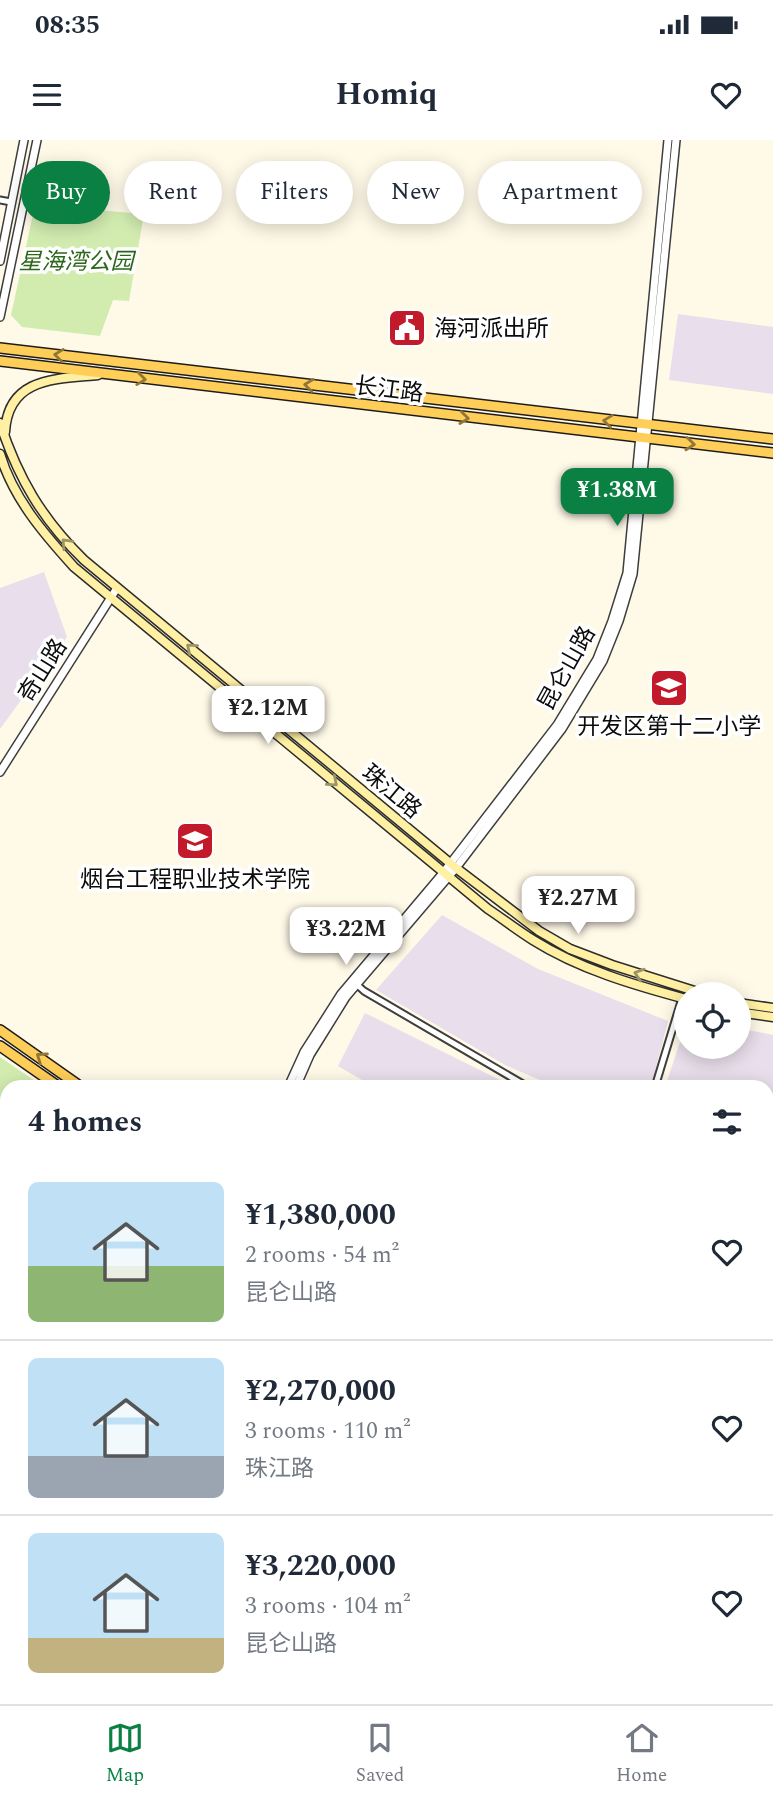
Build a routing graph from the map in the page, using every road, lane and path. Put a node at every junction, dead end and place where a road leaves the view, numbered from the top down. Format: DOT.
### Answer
graph roads {
  1 [pos="24,140"];
  2 [pos="37,140"];
  3 [pos="668,140"];
  4 [pos="676,140"];
  5 [pos="0,200"];
  6 [pos="11,202"];
  7 [pos="0,261"];
  8 [pos="0,317"];
  9 [pos="0,348"];
  10 [pos="0,361"];
  11 [pos="102,374"];
  12 [pos="0,423"];
  13 [pos="645,426"];
  14 [pos="643,439"];
  15 [pos="773,439"];
  16 [pos="6,442"];
  17 [pos="773,453"];
  18 [pos="0,454"];
  19 [pos="117,588"];
  20 [pos="111,597"];
  21 [pos="0,772"];
  22 [pos="453,866"];
  23 [pos="446,875"];
  24 [pos="352,981"];
  25 [pos="674,985"];
  26 [pos="674,996"];
  27 [pos="751,1005"];
  28 [pos="773,1008"];
  29 [pos="751,1014"];
  30 [pos="773,1017"];
  31 [pos="674,1029"];
  32 [pos="0,1030"];
  33 [pos="0,1046"];
  34 [pos="49,1080"];
  35 [pos="71,1080"];
  36 [pos="291,1080"];
  37 [pos="299,1080"];
  38 [pos="516,1080"];
  39 [pos="657,1080"];
  1 -- 6 [label="street"];
  2 -- 8 [label="street"];
  3 -- 13 [label="street, 昆仑山路"];
  4 -- 13 [label="street, 昆仑山路"];
  5 -- 6 [label="street"];
  6 -- 7 [label="street"];
  13 -- 9 [label="main road, 长江路, one-way"];
  10 -- 11 [label="main road, 长江路"];
  11 -- 14 [label="main road, 长江路, one-way"];
  11 -- 16 [label="main road"];
  12 -- 16 [label="main road, 珠江路"];
  13 -- 14 [label="street, 昆仑山路"];
  13 -- 15 [label="main road, 长江路"];
  14 -- 17 [label="main road, 长江路, one-way"];
  14 -- 22 [label="street, 昆仑山路"];
  19 -- 16 [label="main road, 珠江路, one-way"];
  18 -- 20 [label="main road"];
  19 -- 20 [label="street, 奇山路"];
  22 -- 19 [label="main road, 珠江路, one-way"];
  20 -- 21 [label="street, 奇山路"];
  20 -- 23 [label="main road, one-way"];
  22 -- 23 [label="street, 昆仑山路"];
  25 -- 22 [label="main road, 珠江路, one-way"];
  23 -- 24 [label="street, 昆仑山路"];
  23 -- 26 [label="main road"];
  23 -- 37 [label="street, 昆仑山路"];
  24 -- 36 [label="street, 昆仑山路"];
  24 -- 38 [label="street"];
  27 -- 28 [label="main road"];
  29 -- 30 [label="main road"];
  31 -- 39 [label="street"];
  35 -- 32 [label="main road, one-way"];
  33 -- 34 [label="main road"];
}
